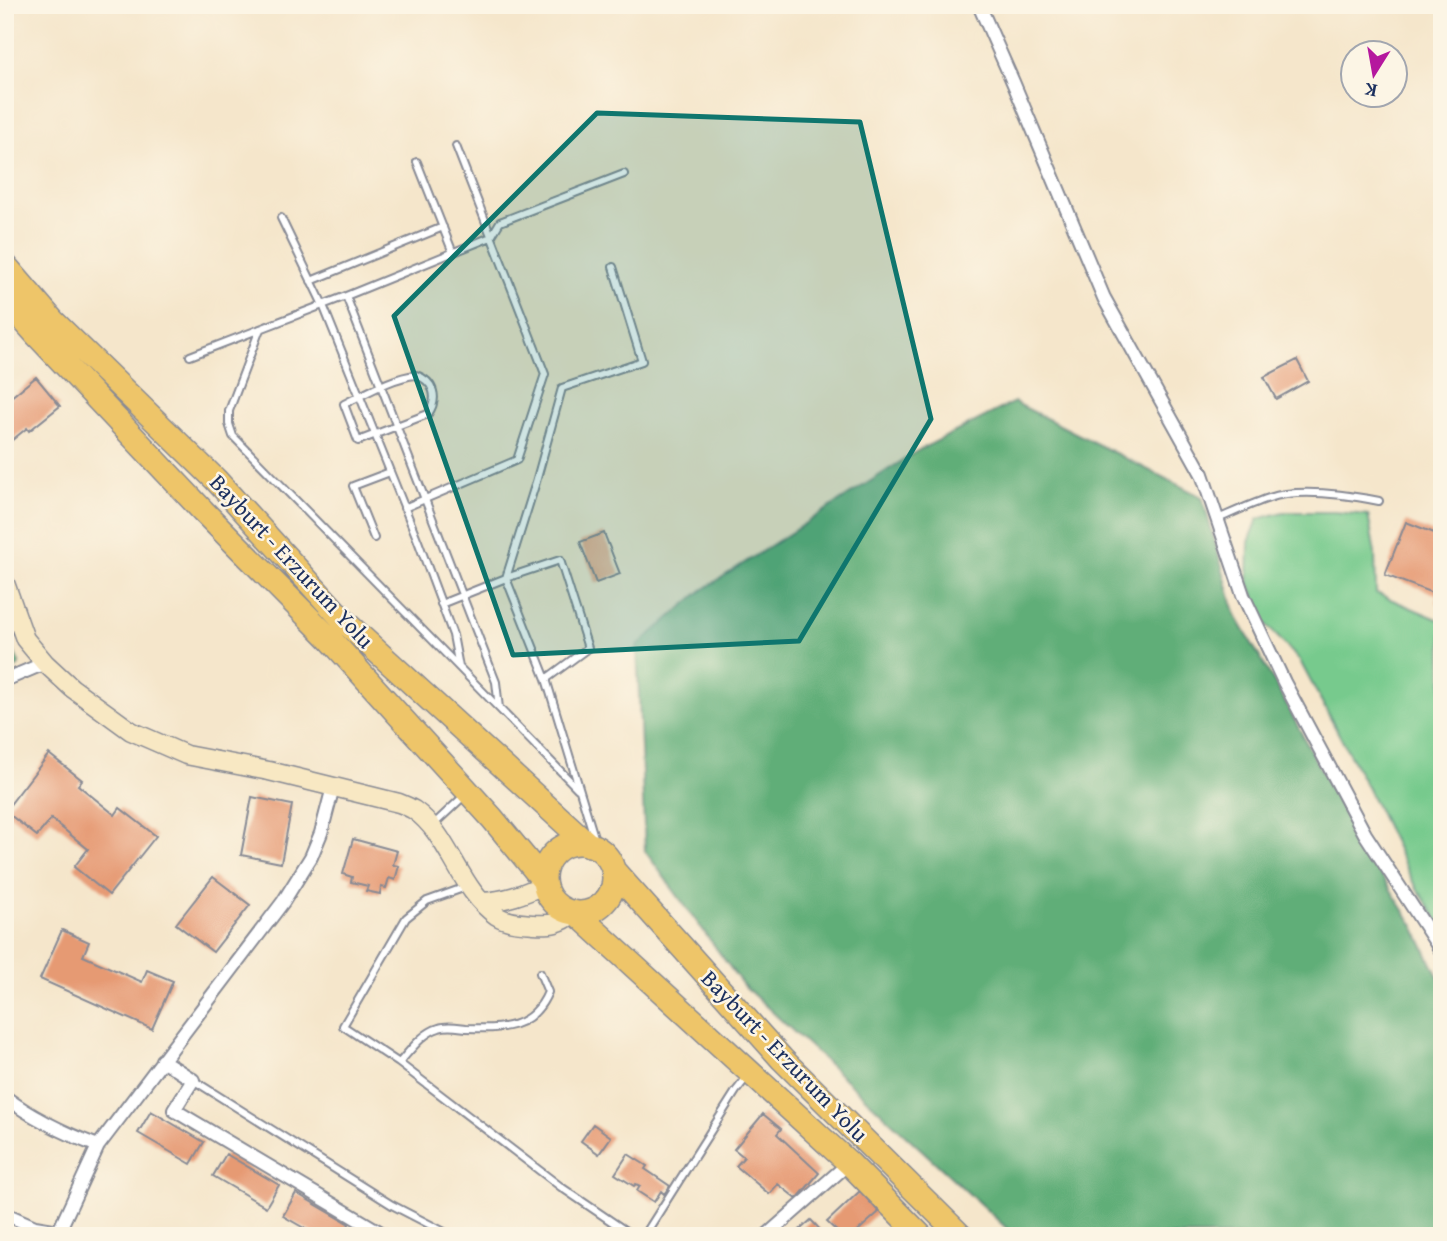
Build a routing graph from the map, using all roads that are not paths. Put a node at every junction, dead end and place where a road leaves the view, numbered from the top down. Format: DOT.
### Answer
graph roads {
  1 [pos="979,5"];
  2 [pos="456,146"];
  3 [pos="417,162"];
  4 [pos="624,174"];
  5 [pos="281,218"];
  6 [pos="443,227"];
  7 [pos="491,237"];
  8 [pos="453,253"];
  9 [pos="5,265"];
  10 [pos="613,267"];
  11 [pos="311,281"];
  12 [pos="346,296"];
  13 [pos="323,305"];
  14 [pos="10,310"];
  15 [pos="260,329"];
  16 [pos="190,356"];
  17 [pos="381,386"];
  18 [pos="359,397"];
  19 [pos="397,426"];
  20 [pos="375,434"];
  21 [pos="390,472"];
  22 [pos="425,500"];
  23 [pos="1379,501"];
  24 [pos="404,508"];
  25 [pos="1217,519"];
  26 [pos="374,538"];
  27 [pos="506,578"];
  28 [pos="5,583"];
  29 [pos="463,595"];
  30 [pos="442,604"];
  31 [pos="45,663"];
  32 [pos="460,669"];
  33 [pos="546,679"];
  34 [pos="5,680"];
  35 [pos="499,708"];
  36 [pos="333,787"];
  37 [pos="579,791"];
  38 [pos="468,792"];
  39 [pos="430,828"];
  40 [pos="594,847"];
  41 [pos="614,871"];
  42 [pos="545,882"];
  43 [pos="468,886"];
  44 [pos="482,902"];
  45 [pos="575,913"];
  46 [pos="1442,952"];
  47 [pos="540,973"];
  48 [pos="162,1060"];
  49 [pos="399,1063"];
  50 [pos="750,1073"];
  51 [pos="193,1080"];
  52 [pos="5,1097"];
  53 [pos="98,1146"];
  54 [pos="849,1163"];
  55 [pos="10,1216"];
  56 [pos="386,1236"];
  57 [pos="453,1236"];
  58 [pos="633,1236"];
  59 [pos="644,1236"];
  60 [pos="766,1236"];
  61 [pos="921,1236"];
  62 [pos="961,1236"];
  1 -- 25 [label="street"];
  2 -- 7 [label="lane"];
  3 -- 6 [label="lane"];
  4 -- 7 [label="lane"];
  5 -- 11 [label="lane"];
  6 -- 8 [label="lane"];
  6 -- 11 [label="lane"];
  7 -- 8 [label="lane"];
  7 -- 22 [label="lane"];
  8 -- 12 [label="lane"];
  9 -- 40 [label="highway, Bayburt - Erzurum Yolu"];
  10 -- 27 [label="lane"];
  11 -- 13 [label="lane"];
  12 -- 13 [label="lane"];
  12 -- 17 [label="lane"];
  13 -- 15 [label="lane"];
  13 -- 18 [label="lane"];
  14 -- 38 [label="highway, Bayburt - Erzurum Yolu"];
  15 -- 16 [label="lane"];
  15 -- 32 [label="lane"];
  17 -- 18 [label="lane"];
  17 -- 19 [label="lane"];
  17 -- 19 [label="lane"];
  18 -- 20 [label="lane"];
  18 -- 20 [label="lane"];
  19 -- 20 [label="lane"];
  19 -- 22 [label="lane"];
  20 -- 21 [label="lane"];
  21 -- 24 [label="lane"];
  21 -- 26 [label="lane"];
  22 -- 24 [label="lane"];
  22 -- 29 [label="lane"];
  23 -- 25 [label="lane"];
  24 -- 30 [label="lane"];
  25 -- 46 [label="street"];
  27 -- 29 [label="lane"];
  27 -- 33 [label="lane"];
  27 -- 33 [label="lane"];
  28 -- 31 [label="street"];
  29 -- 30 [label="lane"];
  29 -- 35 [label="lane"];
  30 -- 32 [label="lane"];
  31 -- 34 [label="street"];
  31 -- 36 [label="street"];
  32 -- 35 [label="lane"];
  33 -- 37 [label="lane"];
  35 -- 37 [label="lane"];
  36 -- 39 [label="street"];
  36 -- 48 [label="street"];
  37 -- 40 [label="lane"];
  38 -- 39 [label="lane"];
  38 -- 42 [label="highway, Bayburt - Erzurum Yolu"];
  39 -- 43 [label="street"];
  40 -- 41 [label="highway, Bayburt - Erzurum Yolu"];
  40 -- 42 [label="highway"];
  41 -- 45 [label="highway"];
  41 -- 62 [label="highway, Bayburt - Erzurum Yolu"];
  42 -- 44 [label="street"];
  42 -- 45 [label="highway, Bayburt - Erzurum Yolu"];
  43 -- 44 [label="street"];
  43 -- 49 [label="lane"];
  44 -- 45 [label="street"];
  45 -- 50 [label="highway, Bayburt - Erzurum Yolu"];
  47 -- 49 [label="lane"];
  48 -- 51 [label="street"];
  48 -- 53 [label="street"];
  49 -- 58 [label="lane"];
  50 -- 54 [label="highway, Bayburt - Erzurum Yolu"];
  50 -- 59 [label="lane"];
  51 -- 56 [label="street"];
  51 -- 57 [label="lane"];
  52 -- 53 [label="street"];
  53 -- 55 [label="street"];
  54 -- 60 [label="street"];
  54 -- 61 [label="highway, Bayburt - Erzurum Yolu"];
}
